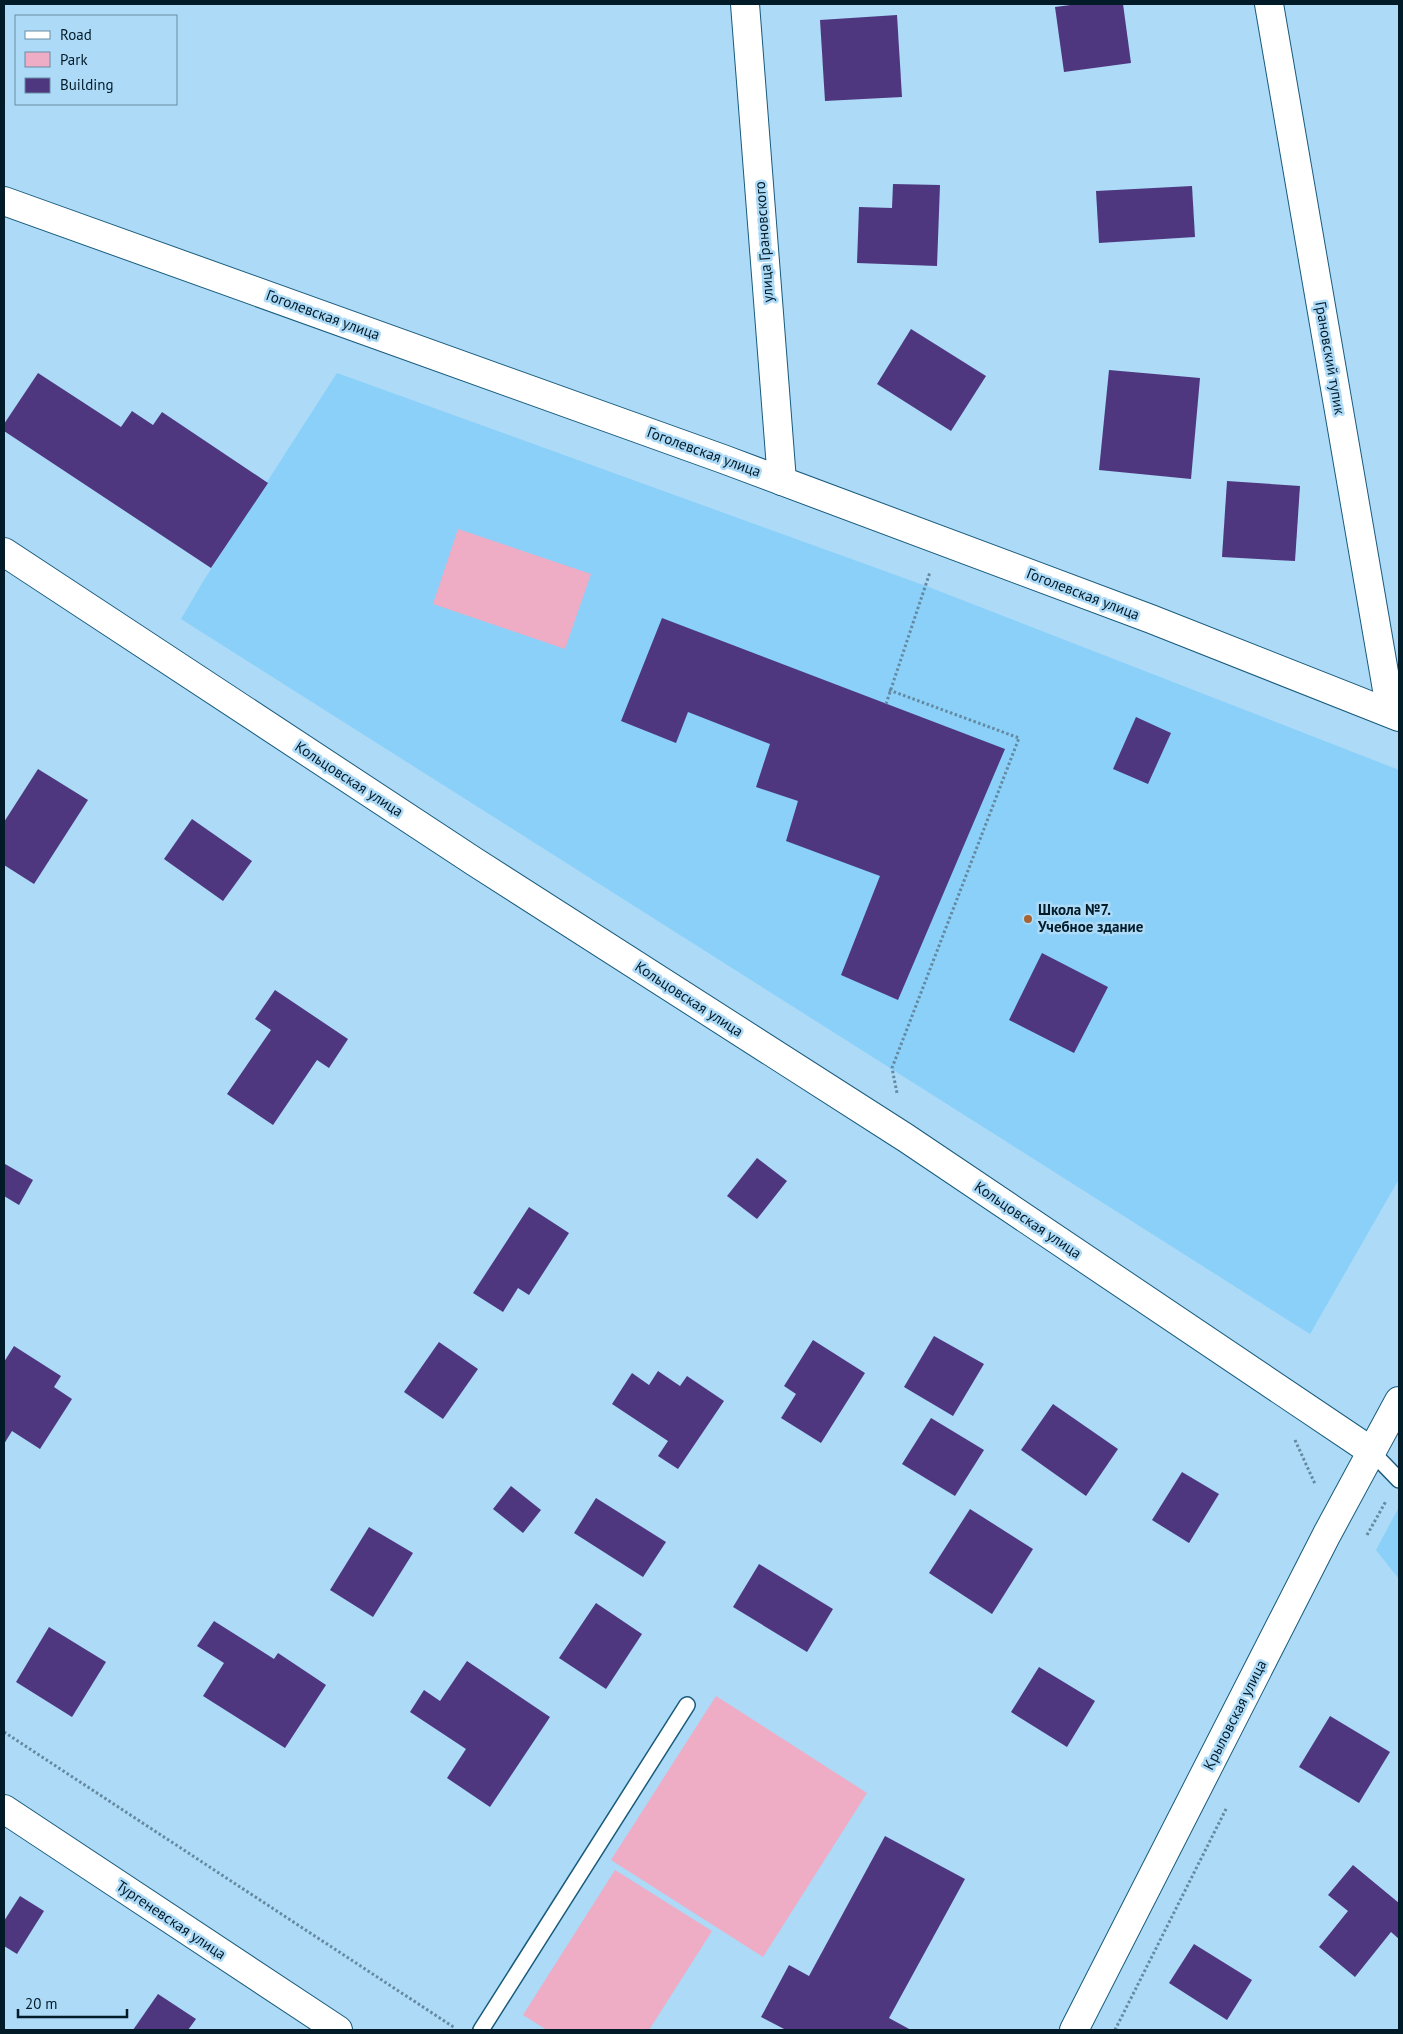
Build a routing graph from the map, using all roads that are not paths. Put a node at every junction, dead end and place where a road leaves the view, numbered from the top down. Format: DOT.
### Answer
graph roads {
  1 [pos="745,4"];
  2 [pos="1269,4"];
  3 [pos="4,201"];
  4 [pos="782,480"];
  5 [pos="4,552"];
  6 [pos="1395,715"];
  7 [pos="1399,1401"];
  8 [pos="1371,1451"];
  9 [pos="1399,1480"];
  10 [pos="687,1705"];
  11 [pos="4,1809"];
  12 [pos="338,2030"];
  13 [pos="481,2030"];
  14 [pos="1074,2030"];
  1 -- 4 [label="street, улица Грановского"];
  2 -- 6 [label="street, Грановский тупик"];
  3 -- 4 [label="street, Гоголевская улица"];
  4 -- 6 [label="street, Гоголевская улица"];
  5 -- 8 [label="street, Кольцовская улица"];
  7 -- 8 [label="street, Крыловская улица"];
  8 -- 9 [label="lane"];
  8 -- 14 [label="street, Крыловская улица"];
  10 -- 13 [label="lane"];
  11 -- 12 [label="street, Тургеневская улица"];
}
